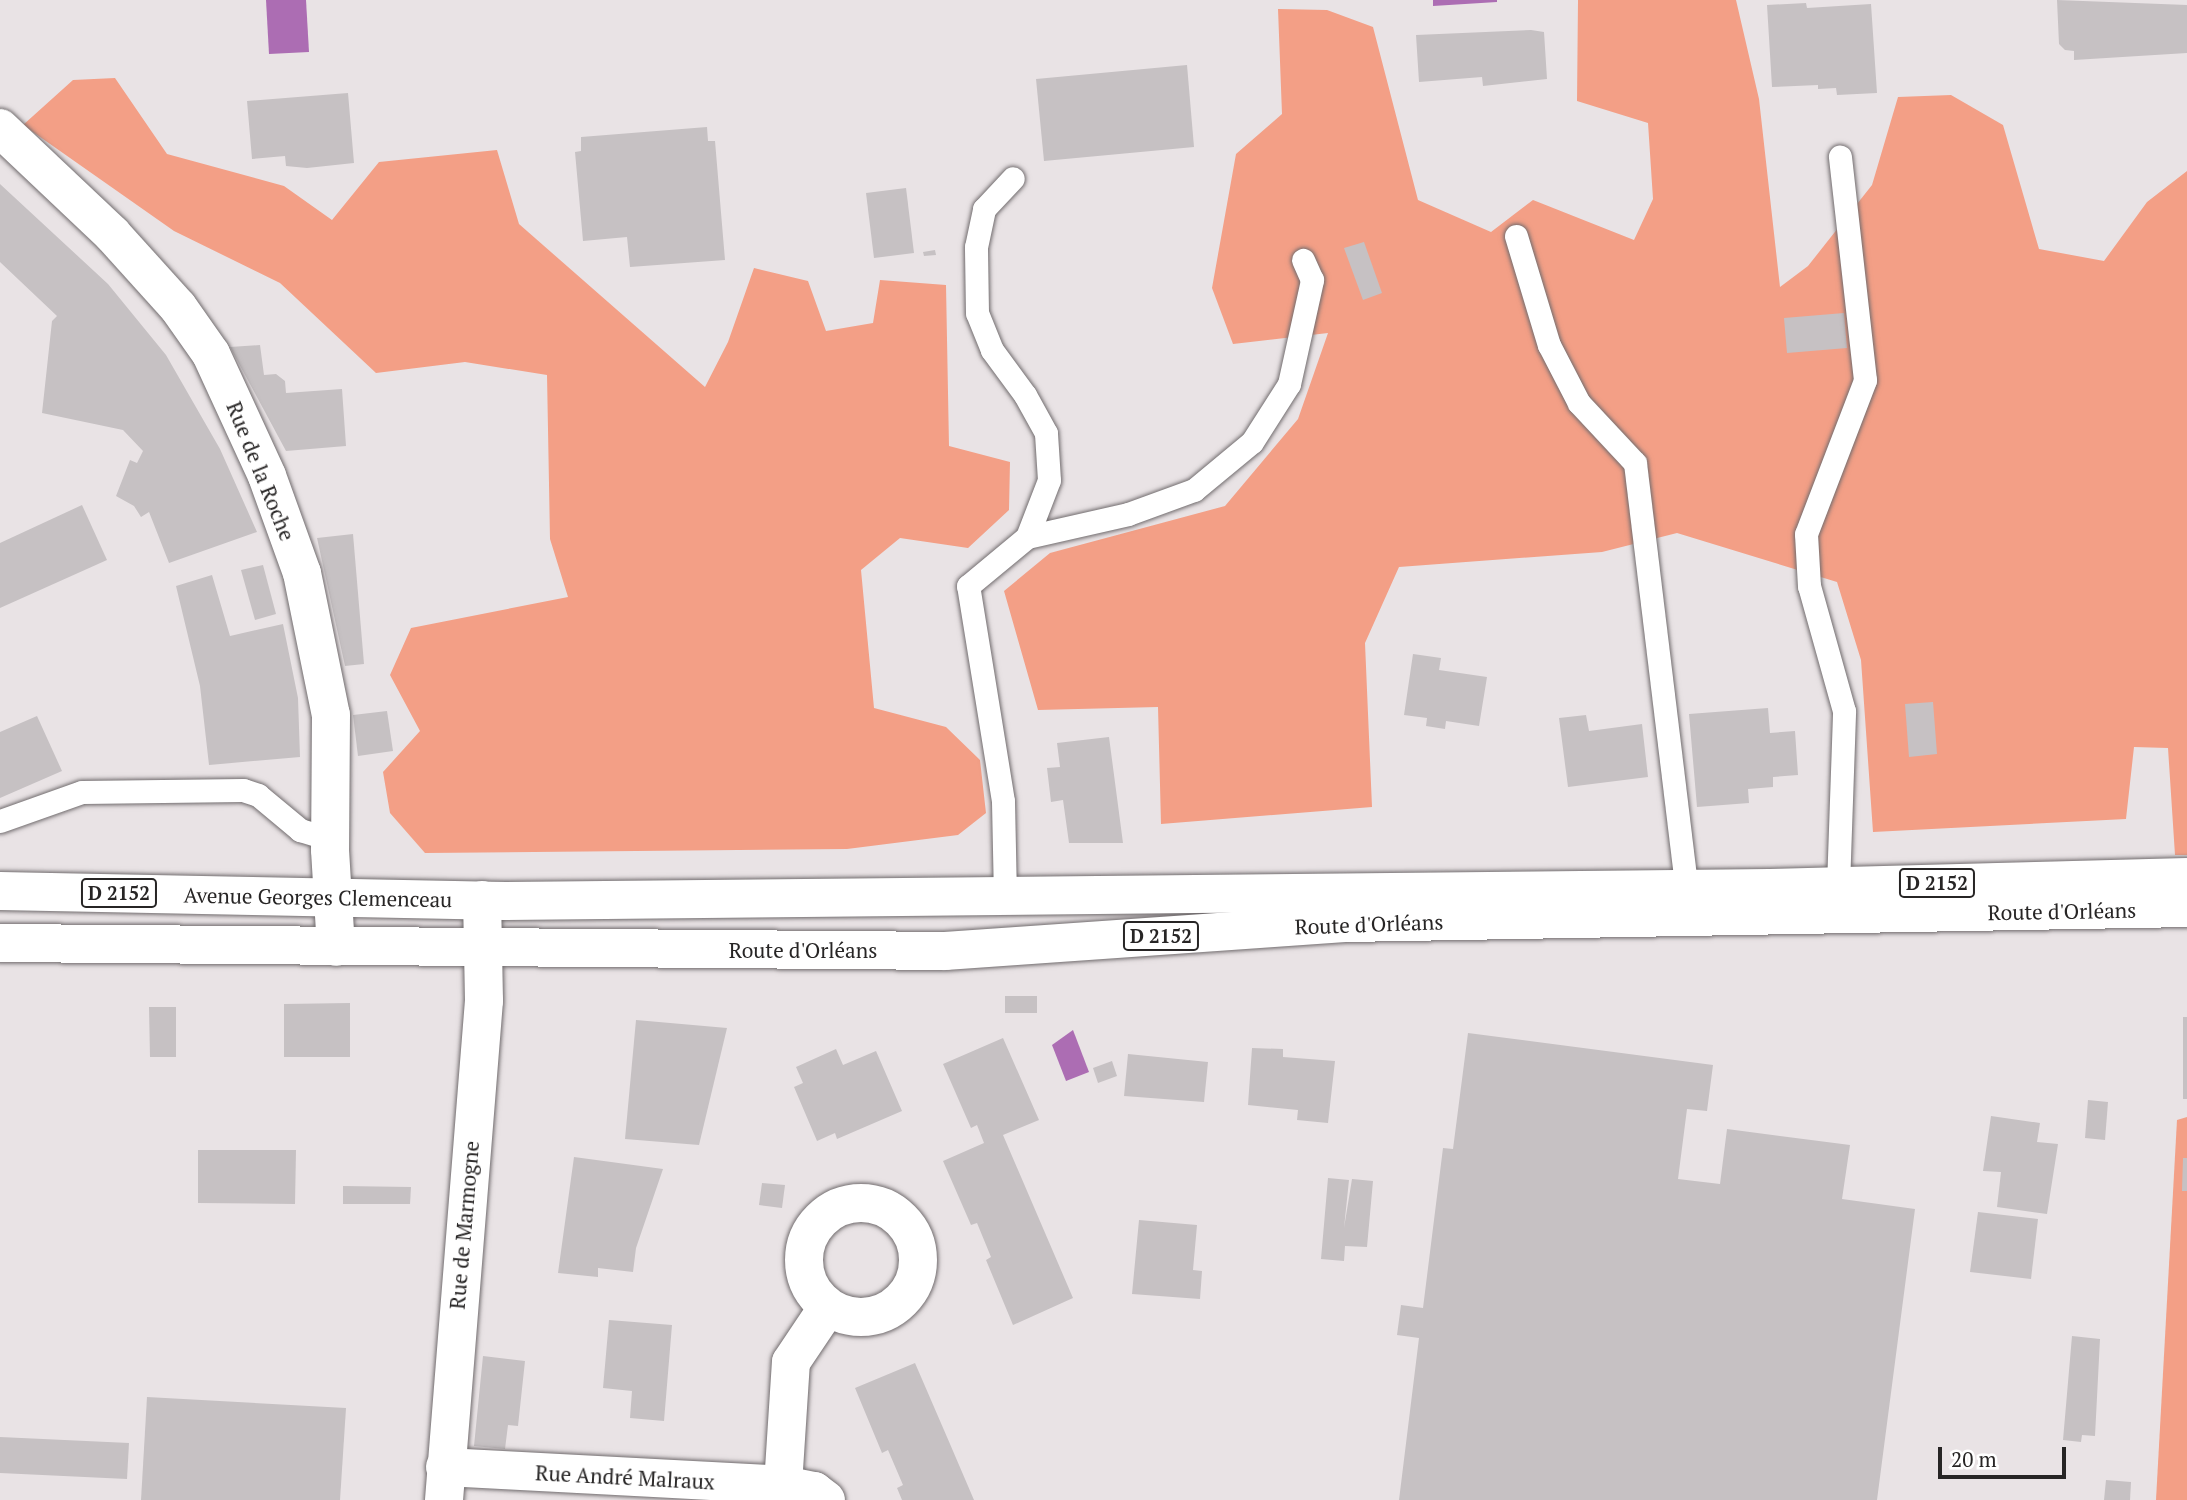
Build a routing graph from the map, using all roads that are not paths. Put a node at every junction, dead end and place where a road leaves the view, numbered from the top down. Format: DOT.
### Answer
graph roads {
  1 [pos="0,128"];
  2 [pos="1840,156"];
  3 [pos="1013,178"];
  4 [pos="1516,236"];
  5 [pos="1303,260"];
  6 [pos="1027,537"];
  7 [pos="0,821"];
  8 [pos="330,839"];
  9 [pos="2187,877"];
  10 [pos="1686,886"];
  11 [pos="1838,886"];
  12 [pos="0,891"];
  13 [pos="332,897"];
  14 [pos="1005,897"];
  15 [pos="553,899"];
  16 [pos="482,900"];
  17 [pos="2187,908"];
  18 [pos="0,943"];
  19 [pos="336,947"];
  20 [pos="483,949"];
  21 [pos="828,1307"];
  22 [pos="452,1478"];
  23 [pos="783,1485"];
  24 [pos="826,1500"];
  1 -- 8 [label="main road, Rue de la Roche"];
  2 -- 11 [label="lane"];
  3 -- 6 [label="lane"];
  4 -- 10 [label="lane"];
  5 -- 6 [label="lane"];
  6 -- 14 [label="lane"];
  7 -- 8 [label="lane"];
  8 -- 13 [label="main road, Rue de la Roche"];
  9 -- 11 [label="main road, Route d'Orléans / D 2152"];
  10 -- 11 [label="main road, Route d'Orléans / D 2152"];
  10 -- 14 [label="main road, Route d'Orléans / D 2152"];
  12 -- 13 [label="main road, Avenue Georges Clemenceau / D 2152"];
  13 -- 16 [label="main road, Avenue Georges Clemenceau / D 2152"];
  13 -- 19 [label="main road, Rue de la Roche"];
  14 -- 15 [label="main road, Route d'Orléans / D 2152"];
  15 -- 16 [label="main road, Avenue Georges Clemenceau / D 2152"];
  16 -- 20 [label="main road, Rue de Marmogne"];
  17 -- 20 [label="main road, Route d'Orléans / D 2152"];
  18 -- 19 [label="main road"];
  19 -- 20 [label="main road"];
  20 -- 22 [label="main road, Rue de Marmogne"];
  21 -- 23 [label="main road"];
  22 -- 23 [label="main road, Rue André Malraux"];
  23 -- 24 [label="main road, Rue André Malraux"];
}
